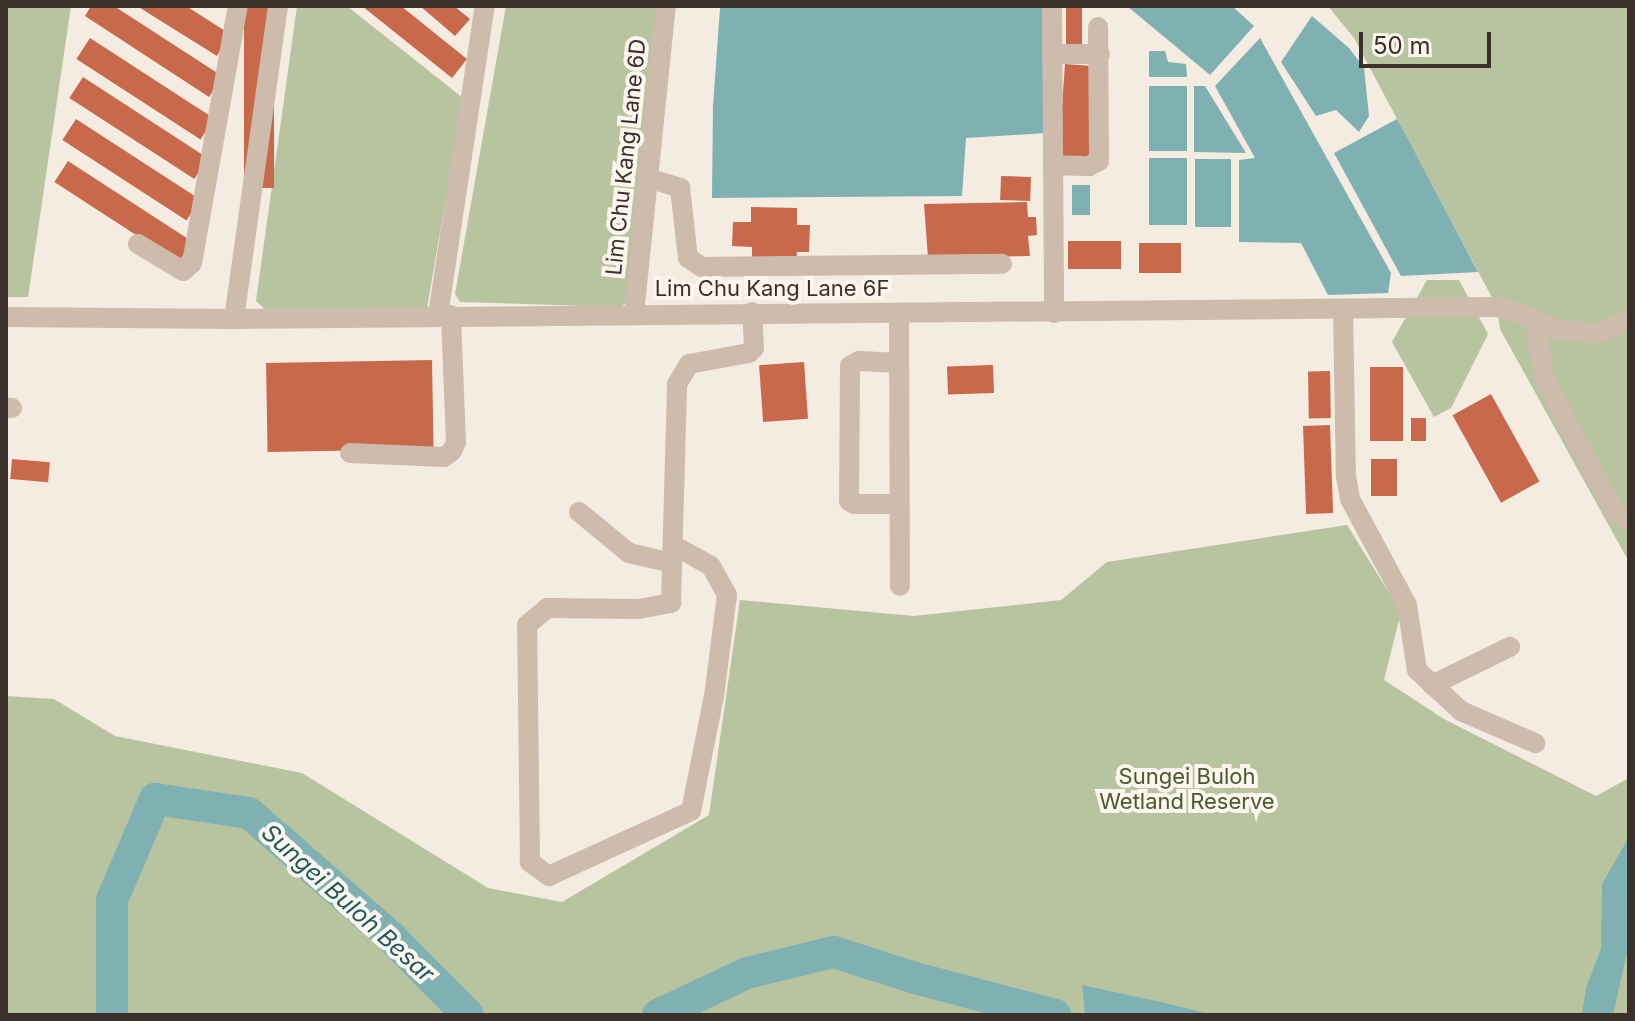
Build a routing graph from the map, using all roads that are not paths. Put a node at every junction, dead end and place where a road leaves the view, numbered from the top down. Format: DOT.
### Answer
graph roads {
  1 [pos="238,6"];
  2 [pos="278,6"];
  3 [pos="485,6"];
  4 [pos="666,6"];
  5 [pos="1052,6"];
  6 [pos="1098,27"];
  7 [pos="1052,54"];
  8 [pos="1100,54"];
  9 [pos="1053,165"];
  10 [pos="648,178"];
  11 [pos="138,244"];
  12 [pos="1002,264"];
  13 [pos="1343,309"];
  14 [pos="752,312"];
  15 [pos="899,313"];
  16 [pos="1054,313"];
  17 [pos="634,314"];
  18 [pos="444,315"];
  19 [pos="6,317"];
  20 [pos="1629,318"];
  21 [pos="234,319"];
  22 [pos="1535,322"];
  23 [pos="899,363"];
  24 [pos="350,453"];
  25 [pos="899,504"];
  26 [pos="579,512"];
  27 [pos="1629,521"];
  28 [pos="672,554"];
  29 [pos="900,586"];
  30 [pos="1510,647"];
  31 [pos="1432,685"];
  32 [pos="1535,743"];
  1 -- 11 [label="street"];
  2 -- 21 [label="street"];
  3 -- 18 [label="street"];
  4 -- 10 [label="street, Lim Chu Kang Lane 6D"];
  5 -- 7 [label="street"];
  6 -- 8 [label="street"];
  7 -- 8 [label="street"];
  7 -- 9 [label="street"];
  8 -- 9 [label="street"];
  9 -- 16 [label="street"];
  10 -- 12 [label="street"];
  10 -- 17 [label="street, Lim Chu Kang Lane 6D"];
  13 -- 16 [label="street, Lim Chu Kang Lane 6F"];
  13 -- 22 [label="street, Lim Chu Kang Lane 6F"];
  13 -- 31 [label="street"];
  14 -- 15 [label="street, Lim Chu Kang Lane 6F"];
  14 -- 17 [label="street, Lim Chu Kang Lane 6F"];
  14 -- 28 [label="street"];
  15 -- 16 [label="street, Lim Chu Kang Lane 6F"];
  15 -- 23 [label="street"];
  17 -- 18 [label="street, Lim Chu Kang Lane 6F"];
  18 -- 21 [label="street, Lim Chu Kang Lane 6F"];
  18 -- 24 [label="street"];
  19 -- 21 [label="street, Lim Chu Kang Lane 6F"];
  20 -- 22 [label="street, Lim Chu Kang Lane 6F"];
  22 -- 27 [label="street"];
  23 -- 25 [label="street"];
  23 -- 25 [label="street"];
  25 -- 29 [label="street"];
  26 -- 28 [label="street"];
  28 -- 28 [label="street"];
  30 -- 31 [label="street"];
  31 -- 32 [label="street"];
}
